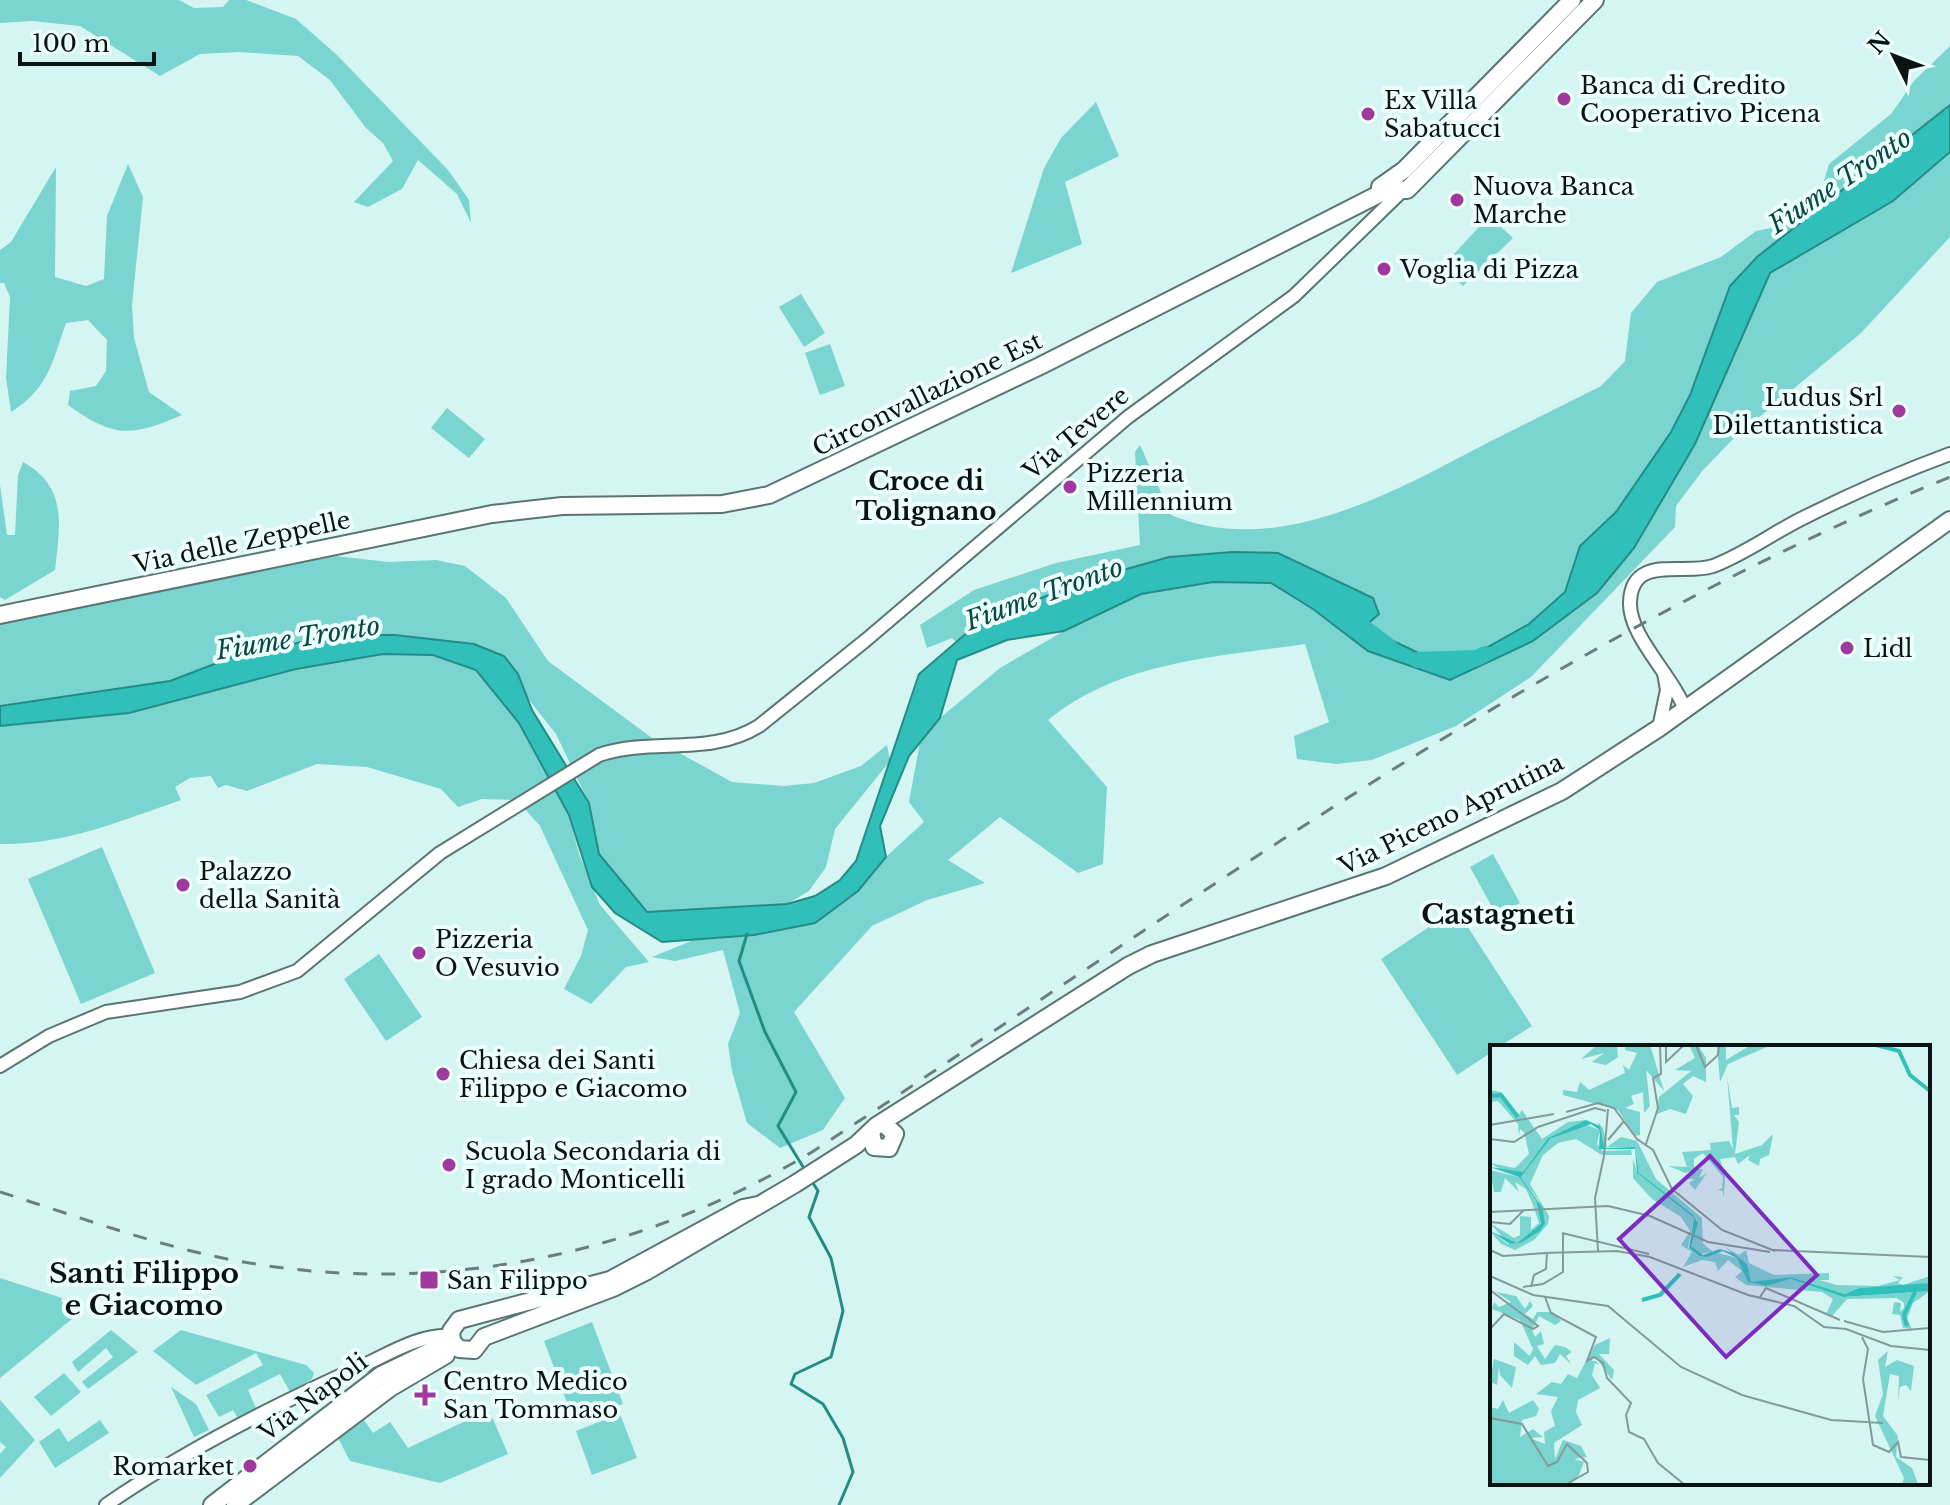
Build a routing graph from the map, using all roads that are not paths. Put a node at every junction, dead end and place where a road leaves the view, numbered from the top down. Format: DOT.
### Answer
graph roads {
  1 [pos="1572,0"];
  2 [pos="1595,0"];
  3 [pos="1397,187"];
  4 [pos="1950,454"];
  5 [pos="492,514"];
  6 [pos="1950,520"];
  7 [pos="0,615"];
  8 [pos="1671,687"];
  9 [pos="1709,693"];
  10 [pos="1685,710"];
  11 [pos="1659,728"];
  12 [pos="0,1066"];
  13 [pos="758,1205"];
  14 [pos="472,1319"];
  15 [pos="484,1337"];
  16 [pos="454,1338"];
  17 [pos="376,1368"];
  18 [pos="106,1505"];
  19 [pos="212,1505"];
  20 [pos="235,1505"];
  1 -- 3 [label="main road"];
  2 -- 3 [label="main road"];
  3 -- 5 [label="main road, Circonvallazione Est"];
  3 -- 12 [label="street, Via Tevere"];
  4 -- 8 [label="street"];
  5 -- 7 [label="main road, Via delle Zeppelle"];
  6 -- 9 [label="main road, Via Piceno Aprutina"];
  8 -- 9 [label="street"];
  8 -- 10 [label="street"];
  8 -- 11 [label="street"];
  9 -- 10 [label="main road, Via Piceno Aprutina"];
  10 -- 11 [label="main road, Via Piceno Aprutina"];
  11 -- 13 [label="main road, Via Piceno Aprutina"];
  13 -- 14 [label="main road"];
  13 -- 15 [label="main road"];
  14 -- 15 [label="main road"];
  14 -- 16 [label="main road"];
  15 -- 16 [label="main road"];
  16 -- 17 [label="main road, Via Napoli"];
  16 -- 17 [label="street"];
  16 -- 20 [label="main road, Via Napoli"];
  17 -- 18 [label="street"];
  17 -- 19 [label="main road, Via Napoli"];
}
